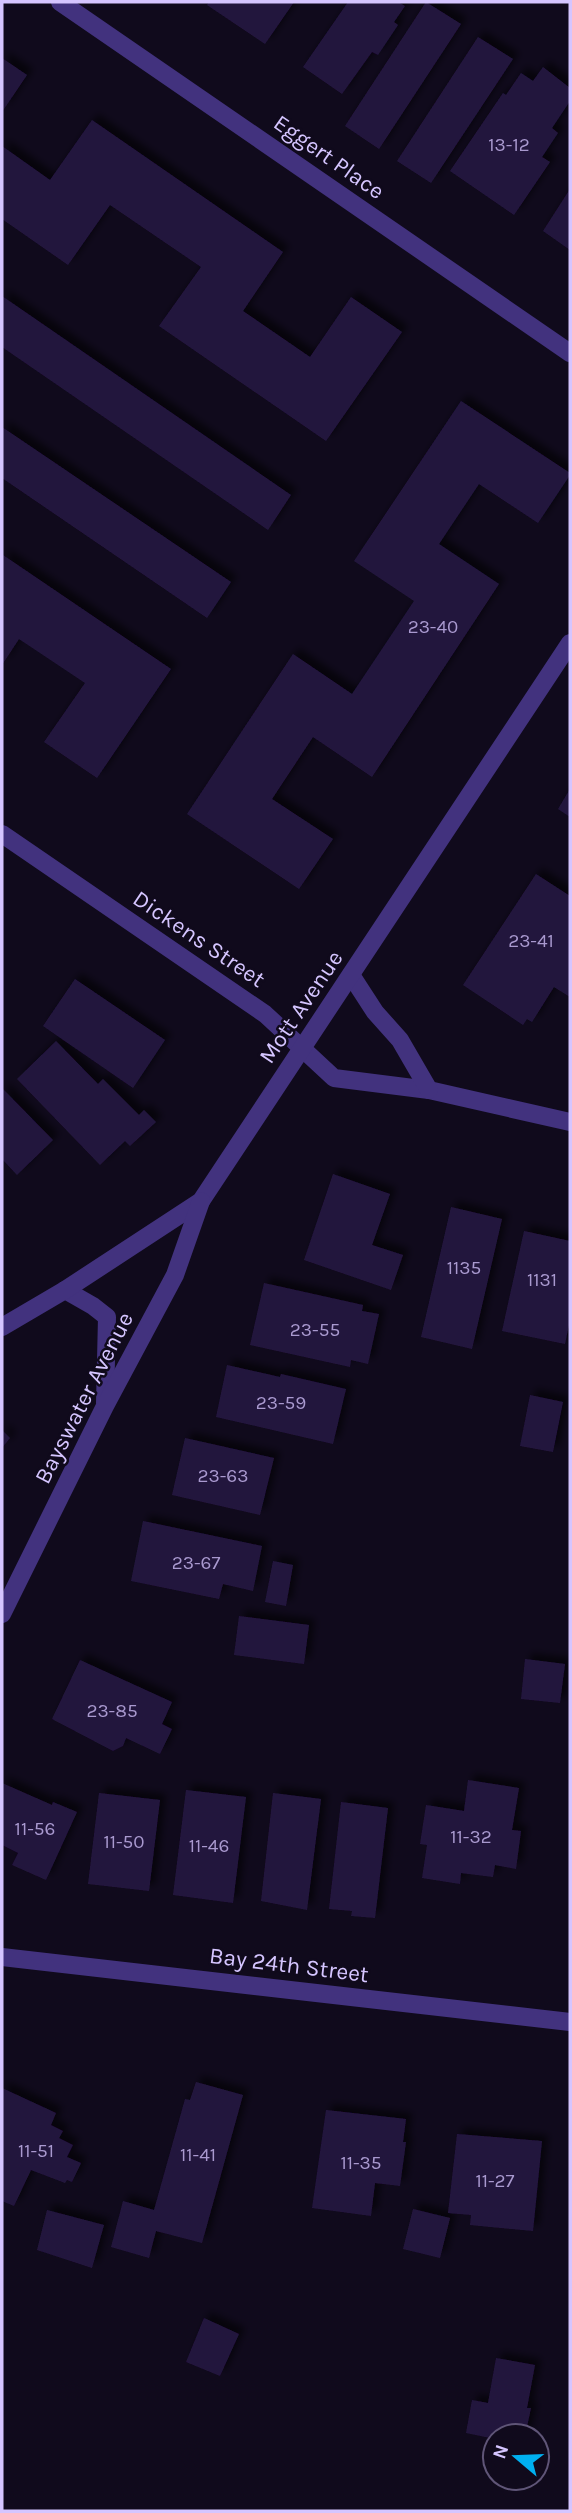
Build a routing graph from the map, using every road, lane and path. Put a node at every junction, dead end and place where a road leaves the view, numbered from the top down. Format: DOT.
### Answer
graph roads {
  1 [pos="61,2"];
  2 [pos="570,353"];
  3 [pos="570,643"];
  4 [pos="2,834"];
  5 [pos="351,975"];
  6 [pos="302,1047"];
  7 [pos="429,1090"];
  8 [pos="570,1122"];
  9 [pos="201,1201"];
  10 [pos="65,1290"];
  11 [pos="2,1327"];
  12 [pos="105,1406"];
  13 [pos="2,1614"];
  14 [pos="2,1957"];
  15 [pos="570,2022"];
  1 -- 2 [label="street, Eggert Place"];
  3 -- 5 [label="street, Mott Avenue"];
  4 -- 6 [label="street, Dickens Street"];
  5 -- 6 [label="street, Mott Avenue"];
  5 -- 7 [label="street"];
  6 -- 7 [label="street, Dickens Street"];
  6 -- 9 [label="street, Mott Avenue"];
  7 -- 8 [label="street, Dickens Street"];
  9 -- 10 [label="street, Mott Avenue"];
  9 -- 12 [label="street, Bayswater Avenue"];
  10 -- 11 [label="street, Mott Avenue"];
  10 -- 12 [label="street"];
  12 -- 13 [label="street, Bayswater Avenue"];
  14 -- 15 [label="street, Bay 24th Street"];
}
